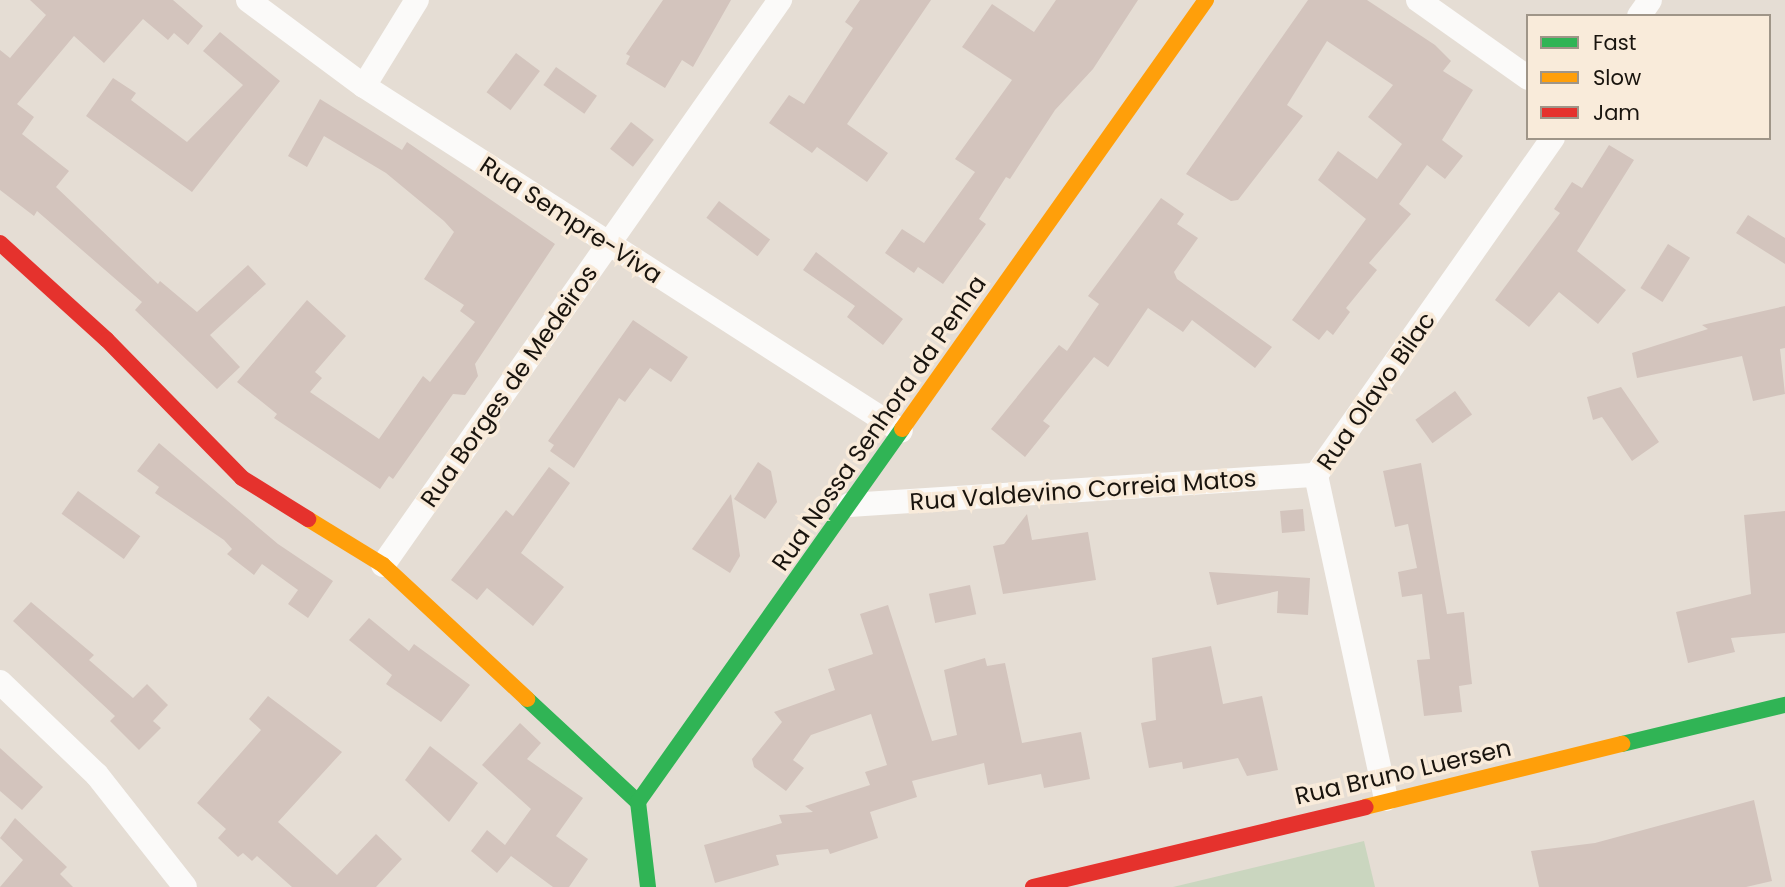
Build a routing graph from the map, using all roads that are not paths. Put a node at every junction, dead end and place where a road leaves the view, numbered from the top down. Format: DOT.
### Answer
graph roads {
  1 [pos="248,0"];
  2 [pos="417,0"];
  3 [pos="780,0"];
  4 [pos="1206,0"];
  5 [pos="1418,0"];
  6 [pos="1526,77"];
  7 [pos="364,86"];
  8 [pos="1552,140"];
  9 [pos="0,243"];
  10 [pos="609,244"];
  11 [pos="901,431"];
  12 [pos="1316,475"];
  13 [pos="849,505"];
  14 [pos="383,565"];
  15 [pos="0,682"];
  16 [pos="1785,705"];
  17 [pos="1386,799"];
  18 [pos="638,803"];
  19 [pos="180,885"];
  20 [pos="648,887"];
  21 [pos="1033,887"];
  1 -- 7 [label="street, Rua Sempre-Viva"];
  2 -- 7 [label="street"];
  3 -- 10 [label="street, Rua Borges de Medeiros"];
  4 -- 11 [label="street, Rua Nossa Senhora da Penha"];
  5 -- 6 [label="street"];
  7 -- 10 [label="street, Rua Sempre-Viva"];
  8 -- 12 [label="street, Rua Olavo Bilac"];
  9 -- 14 [label="street"];
  10 -- 11 [label="street, Rua Sempre-Viva"];
  10 -- 14 [label="street, Rua Borges de Medeiros"];
  11 -- 13 [label="street, Rua Nossa Senhora da Penha"];
  12 -- 13 [label="street, Rua Valdevino Correia Matos"];
  12 -- 17 [label="street, Rua Olavo Bilac"];
  13 -- 18 [label="street, Rua Nossa Senhora da Penha"];
  14 -- 18 [label="street"];
  15 -- 19 [label="street"];
  16 -- 17 [label="street, Rua Bruno Luersen"];
  17 -- 21 [label="street, Rua Bruno Luersen"];
  18 -- 20 [label="street"];
}
